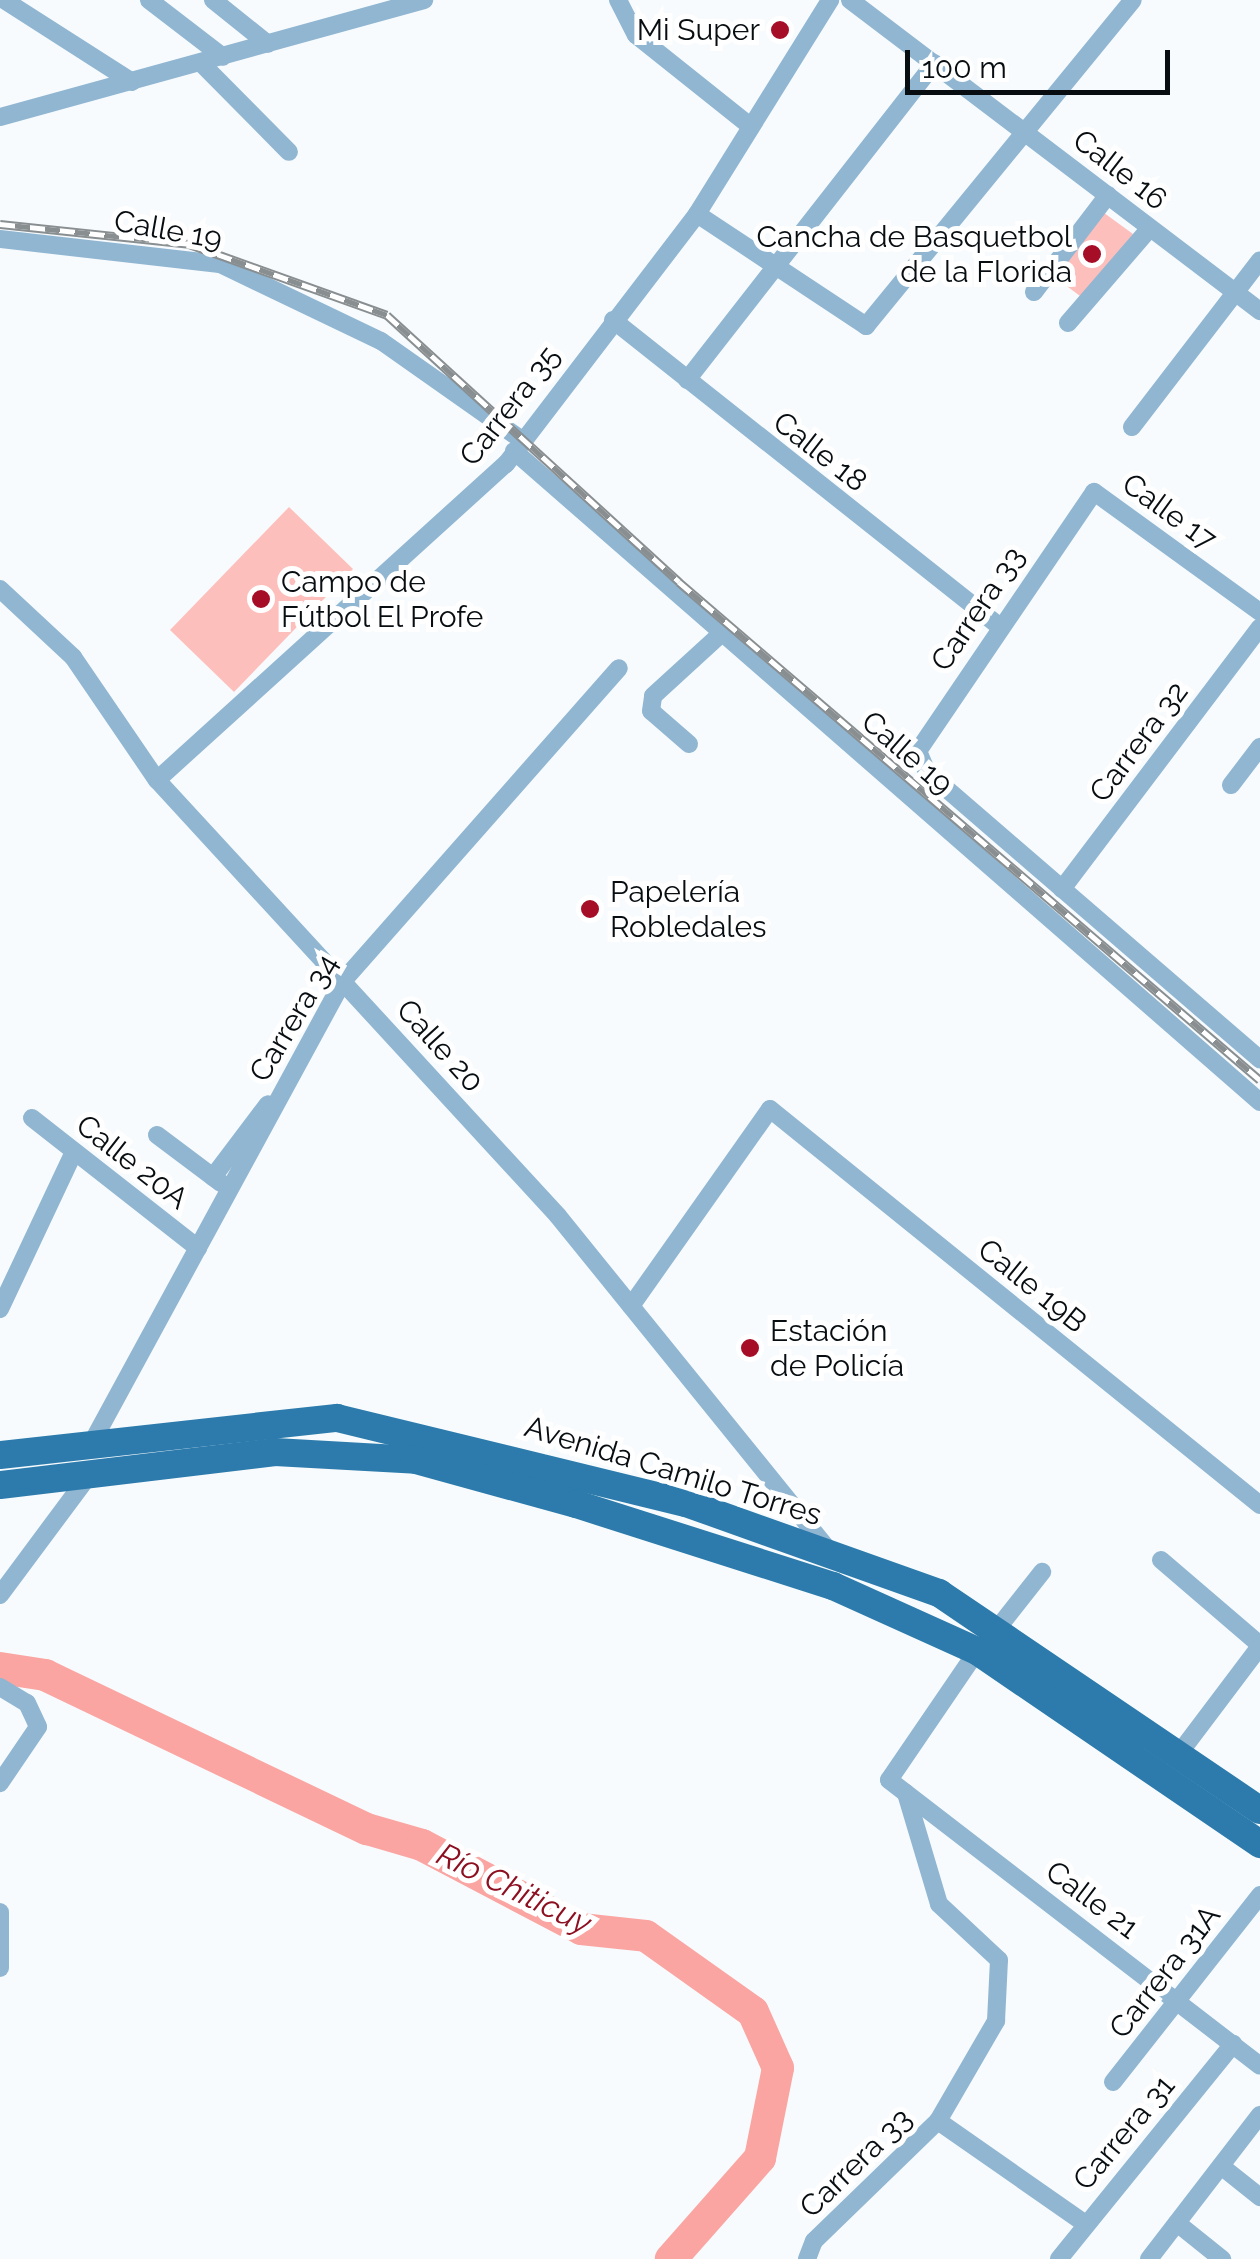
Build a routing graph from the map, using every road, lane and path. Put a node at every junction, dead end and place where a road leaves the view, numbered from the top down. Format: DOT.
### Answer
graph roads {
  1 [pos="4,0"];
  2 [pos="150,0"];
  3 [pos="213,0"];
  4 [pos="424,0"];
  5 [pos="618,0"];
  6 [pos="830,0"];
  7 [pos="850,0"];
  8 [pos="1133,0"];
  9 [pos="268,44"];
  10 [pos="223,57"];
  11 [pos="201,63"];
  12 [pos="934,63"];
  13 [pos="132,82"];
  14 [pos="0,116"];
  15 [pos="750,126"];
  16 [pos="1024,130"];
  17 [pos="290,152"];
  18 [pos="1108,195"];
  19 [pos="697,214"];
  20 [pos="1150,228"];
  21 [pos="0,239"];
  22 [pos="1260,260"];
  23 [pos="773,267"];
  24 [pos="1233,291"];
  25 [pos="1034,292"];
  26 [pos="1260,310"];
  27 [pos="613,320"];
  28 [pos="1068,323"];
  29 [pos="687,380"];
  30 [pos="1132,427"];
  31 [pos="516,445"];
  32 [pos="1094,492"];
  33 [pos="0,588"];
  34 [pos="1260,612"];
  35 [pos="997,624"];
  36 [pos="1260,627"];
  37 [pos="723,632"];
  38 [pos="619,668"];
  39 [pos="689,744"];
  40 [pos="1260,747"];
  41 [pos="918,762"];
  42 [pos="157,780"];
  43 [pos="1231,785"];
  44 [pos="1062,889"];
  45 [pos="343,981"];
  46 [pos="1260,1060"];
  47 [pos="1260,1102"];
  48 [pos="32,1118"];
  49 [pos="158,1135"];
  50 [pos="74,1152"];
  51 [pos="220,1183"];
  52 [pos="198,1248"];
  53 [pos="632,1306"];
  54 [pos="0,1309"];
  55 [pos="88,1448"];
  56 [pos="0,1455"];
  57 [pos="87,1478"];
  58 [pos="0,1485"];
  59 [pos="1257,1496"];
  60 [pos="830,1552"];
  61 [pos="1161,1560"];
  62 [pos="1042,1572"];
  63 [pos="0,1595"];
  64 [pos="997,1630"];
  65 [pos="1260,1646"];
  66 [pos="977,1651"];
  67 [pos="0,1686"];
  68 [pos="1178,1754"];
  69 [pos="0,1783"];
  70 [pos="906,1793"];
  71 [pos="1260,1810"];
  72 [pos="1260,1844"];
  73 [pos="1260,1896"];
  74 [pos="0,1912"];
  75 [pos="0,1968"];
  76 [pos="1177,2000"];
  77 [pos="1233,2044"];
  78 [pos="1260,2066"];
  79 [pos="1114,2082"];
  80 [pos="1260,2115"];
  81 [pos="938,2122"];
  82 [pos="1221,2166"];
  83 [pos="1260,2197"];
  84 [pos="1084,2223"];
  85 [pos="1177,2223"];
  86 [pos="807,2259"];
  87 [pos="1059,2259"];
  88 [pos="1150,2259"];
  89 [pos="1222,2259"];
  1 -- 13 [label="street"];
  2 -- 10 [label="street"];
  3 -- 9 [label="street"];
  4 -- 9 [label="street"];
  5 -- 15 [label="street"];
  6 -- 15 [label="street, Carrera 35"];
  7 -- 12 [label="street, Calle 16"];
  8 -- 16 [label="street"];
  9 -- 10 [label="street"];
  10 -- 11 [label="street"];
  11 -- 13 [label="street"];
  11 -- 17 [label="street"];
  12 -- 16 [label="street, Calle 16"];
  12 -- 23 [label="street"];
  13 -- 14 [label="street"];
  15 -- 19 [label="street, Carrera 35"];
  16 -- 18 [label="street, Calle 16"];
  16 -- 23 [label="street"];
  18 -- 20 [label="street, Calle 16"];
  18 -- 25 [label="street"];
  19 -- 23 [label="street"];
  19 -- 27 [label="street, Carrera 35"];
  20 -- 24 [label="street, Calle 16"];
  20 -- 28 [label="street"];
  21 -- 31 [label="street, Calle 19"];
  22 -- 24 [label="street"];
  23 -- 29 [label="street"];
  24 -- 26 [label="street, Calle 16"];
  24 -- 30 [label="street"];
  27 -- 29 [label="street, Calle 18"];
  27 -- 31 [label="street, Carrera 35"];
  29 -- 35 [label="street, Calle 18"];
  31 -- 37 [label="street, Calle 19"];
  31 -- 42 [label="street, Carrera 35"];
  32 -- 34 [label="street, Calle 17"];
  32 -- 35 [label="street, Carrera 33"];
  33 -- 42 [label="street, Calle 20"];
  35 -- 41 [label="street, Carrera 33"];
  36 -- 44 [label="street, Carrera 32"];
  37 -- 39 [label="street"];
  37 -- 47 [label="street, Calle 19"];
  38 -- 45 [label="street, Carrera 34"];
  40 -- 43 [label="street"];
  41 -- 44 [label="street, Calle 19"];
  42 -- 45 [label="street, Calle 20"];
  44 -- 46 [label="street, Calle 19"];
  45 -- 51 [label="street, Carrera 34"];
  45 -- 53 [label="street, Calle 20"];
  48 -- 50 [label="street, Calle 20A"];
  49 -- 51 [label="street"];
  50 -- 52 [label="street, Calle 20A"];
  50 -- 54 [label="street"];
  51 -- 52 [label="street, Carrera 34"];
  52 -- 55 [label="street, Carrera 34"];
  53 -- 59 [label="street, Calle 19B"];
  53 -- 60 [label="street, Calle 20"];
  55 -- 56 [label="main road, Avenida Camilo Torres"];
  55 -- 60 [label="main road, Avenida Camilo Torres"];
  57 -- 58 [label="main road, Avenida Camilo Torres"];
  57 -- 63 [label="street"];
  57 -- 66 [label="main road, Avenida Camilo Torres"];
  60 -- 64 [label="main road, Avenida Camilo Torres"];
  61 -- 65 [label="street"];
  62 -- 64 [label="street"];
  64 -- 68 [label="main road, Avenida Camilo Torres"];
  65 -- 68 [label="street"];
  66 -- 70 [label="street, Calle 21"];
  66 -- 72 [label="main road, Avenida Camilo Torres"];
  67 -- 69 [label="street"];
  68 -- 71 [label="main road, Avenida Camilo Torres"];
  70 -- 76 [label="street, Calle 21"];
  70 -- 81 [label="street, Carrera 33"];
  73 -- 76 [label="street, Carrera 31A"];
  74 -- 75 [label="street"];
  76 -- 77 [label="street, Calle 21"];
  76 -- 79 [label="street, Carrera 31A"];
  77 -- 78 [label="street, Calle 21"];
  77 -- 84 [label="street, Carrera 31"];
  80 -- 82 [label="street"];
  81 -- 84 [label="street"];
  81 -- 86 [label="street, Carrera 33"];
  82 -- 83 [label="street"];
  82 -- 85 [label="street"];
  84 -- 87 [label="street, Carrera 31"];
  85 -- 88 [label="street"];
  85 -- 89 [label="street"];
}
